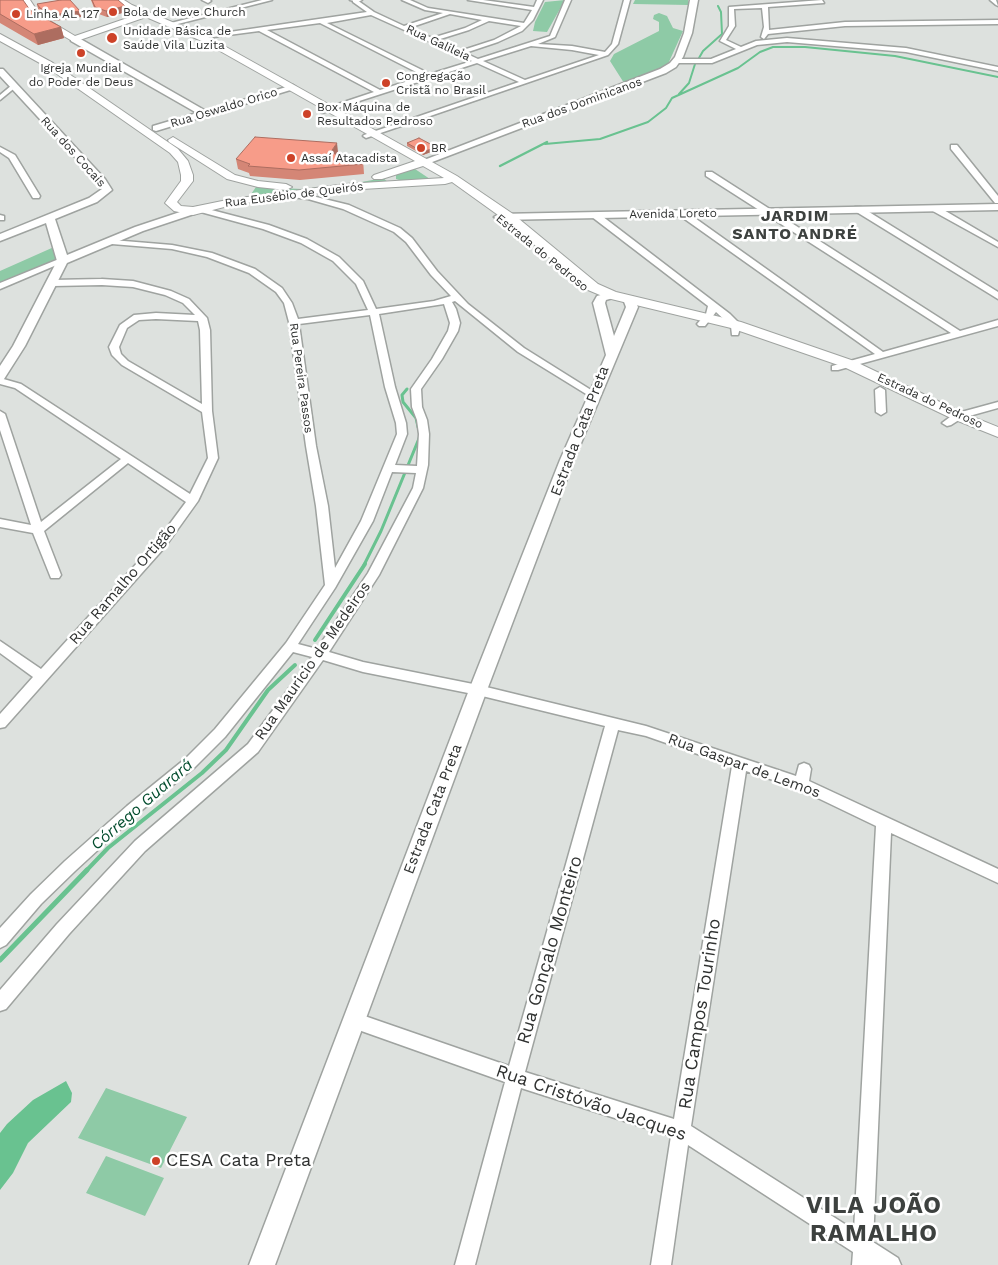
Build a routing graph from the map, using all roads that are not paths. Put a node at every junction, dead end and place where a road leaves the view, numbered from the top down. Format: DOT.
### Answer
graph roads {
  1 [pos="26,0"];
  2 [pos="119,0"];
  3 [pos="269,0"];
  4 [pos="356,0"];
  5 [pos="404,0"];
  6 [pos="471,0"];
  7 [pos="540,0"];
  8 [pos="568,0"];
  9 [pos="626,0"];
  10 [pos="694,0"];
  11 [pos="993,0"];
  12 [pos="498,2"];
  13 [pos="822,2"];
  14 [pos="998,4"];
  15 [pos="765,6"];
  16 [pos="535,9"];
  17 [pos="372,13"];
  18 [pos="449,13"];
  19 [pos="147,14"];
  20 [pos="488,19"];
  21 [pos="320,21"];
  22 [pos="998,22"];
  23 [pos="170,24"];
  24 [pos="525,25"];
  25 [pos="404,28"];
  26 [pos="0,29"];
  27 [pos="260,29"];
  28 [pos="767,32"];
  29 [pos="0,37"];
  30 [pos="198,37"];
  31 [pos="74,39"];
  32 [pos="432,40"];
  33 [pos="761,41"];
  34 [pos="531,45"];
  35 [pos="740,49"];
  36 [pos="460,54"];
  37 [pos="606,54"];
  38 [pos="676,61"];
  39 [pos="478,62"];
  40 [pos="998,69"];
  41 [pos="0,70"];
  42 [pos="430,77"];
  43 [pos="525,82"];
  44 [pos="14,86"];
  45 [pos="289,89"];
  46 [pos="380,93"];
  47 [pos="0,98"];
  48 [pos="326,110"];
  49 [pos="205,114"];
  50 [pos="156,128"];
  51 [pos="370,135"];
  52 [pos="954,147"];
  53 [pos="0,150"];
  54 [pos="420,163"];
  55 [pos="709,174"];
  56 [pos="231,177"];
  57 [pos="396,178"];
  58 [pos="449,180"];
  59 [pos="187,181"];
  60 [pos="248,182"];
  61 [pos="286,194"];
  62 [pos="36,196"];
  63 [pos="998,201"];
  64 [pos="232,202"];
  65 [pos="171,203"];
  66 [pos="998,207"];
  67 [pos="934,208"];
  68 [pos="197,210"];
  69 [pos="858,210"];
  70 [pos="768,212"];
  71 [pos="682,213"];
  72 [pos="595,215"];
  73 [pos="504,217"];
  74 [pos="50,218"];
  75 [pos="139,229"];
  76 [pos="0,238"];
  77 [pos="112,242"];
  78 [pos="998,245"];
  79 [pos="62,261"];
  80 [pos="53,282"];
  81 [pos="0,286"];
  82 [pos="607,296"];
  83 [pos="998,296"];
  84 [pos="452,299"];
  85 [pos="630,303"];
  86 [pos="713,305"];
  87 [pos="374,313"];
  88 [pos="202,318"];
  89 [pos="603,319"];
  90 [pos="704,321"];
  91 [pos="294,322"];
  92 [pos="998,324"];
  93 [pos="623,325"];
  94 [pos="736,329"];
  95 [pos="959,334"];
  96 [pos="610,355"];
  97 [pos="882,355"];
  98 [pos="849,364"];
  99 [pos="835,368"];
  100 [pos="0,376"];
  101 [pos="0,381"];
  102 [pos="880,390"];
  103 [pos="594,395"];
  104 [pos="998,405"];
  105 [pos="207,411"];
  106 [pos="881,412"];
  107 [pos="0,414"];
  108 [pos="952,420"];
  109 [pos="998,432"];
  110 [pos="998,441"];
  111 [pos="128,458"];
  112 [pos="390,468"];
  113 [pos="422,470"];
  114 [pos="192,501"];
  115 [pos="0,523"];
  116 [pos="38,530"];
  117 [pos="327,547"];
  118 [pos="353,547"];
  119 [pos="55,575"];
  120 [pos="332,585"];
  121 [pos="0,646"];
  122 [pos="290,646"];
  123 [pos="321,654"];
  124 [pos="41,676"];
  125 [pos="478,690"];
  126 [pos="0,723"];
  127 [pos="613,723"];
  128 [pos="740,763"];
  129 [pos="804,768"];
  130 [pos="802,784"];
  131 [pos="884,822"];
  132 [pos="998,876"];
  133 [pos="0,940"];
  134 [pos="0,1003"];
  135 [pos="353,1020"];
  136 [pos="515,1078"];
  137 [pos="681,1130"];
  138 [pos="862,1256"];
  139 [pos="262,1265"];
  140 [pos="465,1265"];
  141 [pos="661,1265"];
  142 [pos="891,1265"];
  1 -- 31 [label="main road"];
  2 -- 19 [label="main road, Estrada do Pedroso"];
  3 -- 23 [label="street"];
  4 -- 17 [label="street, Rua Galileia"];
  5 -- 18 [label="street"];
  6 -- 12 [label="street"];
  7 -- 16 [label="street"];
  8 -- 34 [label="street"];
  9 -- 37 [label="street"];
  10 -- 38 [label="street"];
  11 -- 14 [label="street"];
  12 -- 16 [label="street"];
  13 -- 15 [label="street"];
  15 -- 28 [label="street"];
  15 -- 35 [label="street"];
  16 -- 24 [label="street"];
  17 -- 21 [label="street"];
  17 -- 25 [label="street, Rua Galileia"];
  18 -- 20 [label="street"];
  18 -- 25 [label="street"];
  19 -- 23 [label="main road, Estrada do Pedroso"];
  19 -- 31 [label="main road"];
  20 -- 24 [label="street"];
  20 -- 32 [label="street"];
  21 -- 27 [label="street"];
  21 -- 42 [label="street"];
  22 -- 28 [label="street"];
  23 -- 30 [label="main road, Estrada do Pedroso"];
  24 -- 36 [label="street"];
  25 -- 32 [label="street, Rua Galileia"];
  26 -- 50 [label="main road"];
  27 -- 30 [label="street"];
  27 -- 46 [label="street"];
  28 -- 33 [label="street"];
  29 -- 59 [label="main road"];
  30 -- 45 [label="main road, Estrada do Pedroso"];
  31 -- 49 [label="street"];
  32 -- 36 [label="street, Rua Galileia"];
  33 -- 35 [label="street"];
  33 -- 40 [label="street"];
  34 -- 37 [label="street"];
  34 -- 39 [label="street"];
  35 -- 38 [label="street"];
  36 -- 39 [label="street, Rua Galileia"];
  37 -- 43 [label="street"];
  38 -- 54 [label="street, Rua dos Dominicanos"];
  39 -- 42 [label="street"];
  39 -- 43 [label="street, Rua Galileia"];
  41 -- 44 [label="street, Rua dos Cocais"];
  42 -- 46 [label="street"];
  43 -- 51 [label="street"];
  44 -- 47 [label="street"];
  44 -- 74 [label="street, Rua dos Cocais"];
  45 -- 48 [label="main road, Estrada do Pedroso"];
  45 -- 49 [label="street, Rua Oswaldo Orico"];
  46 -- 48 [label="street"];
  48 -- 51 [label="main road, Estrada do Pedroso"];
  49 -- 50 [label="street, Rua Oswaldo Orico"];
  50 -- 56 [label="main road"];
  51 -- 54 [label="main road, Estrada do Pedroso"];
  52 -- 63 [label="street"];
  53 -- 62 [label="street"];
  54 -- 57 [label="main road, Rua Eusébio de Queirós"];
  54 -- 58 [label="main road, Estrada do Pedroso"];
  55 -- 70 [label="street"];
  56 -- 59 [label="main road"];
  56 -- 60 [label="main road"];
  57 -- 58 [label="main road, Rua Eusébio de Queirós"];
  57 -- 60 [label="main road, Rua Eusébio de Queirós"];
  57 -- 61 [label="main road, Rua Eusébio de Queirós"];
  58 -- 73 [label="main road, Estrada do Pedroso"];
  59 -- 65 [label="main road"];
  60 -- 64 [label="main road"];
  61 -- 64 [label="main road, Rua Eusébio de Queirós"];
  61 -- 84 [label="street"];
  64 -- 68 [label="main road, Rua Eusébio de Queirós"];
  65 -- 68 [label="main road"];
  65 -- 75 [label="street, Rua Eusébio de Queirós"];
  66 -- 67 [label="street, Avenida Loreto"];
  67 -- 69 [label="street, Avenida Loreto"];
  67 -- 78 [label="street"];
  68 -- 75 [label="street, Rua Eusébio de Queirós"];
  68 -- 87 [label="street"];
  69 -- 70 [label="street, Avenida Loreto"];
  69 -- 83 [label="street"];
  70 -- 71 [label="street, Avenida Loreto"];
  70 -- 95 [label="street"];
  71 -- 72 [label="street, Avenida Loreto"];
  71 -- 97 [label="street"];
  72 -- 73 [label="street, Avenida Loreto"];
  72 -- 86 [label="street"];
  73 -- 82 [label="main road, Estrada do Pedroso"];
  74 -- 76 [label="street, Rua dos Cocais"];
  74 -- 79 [label="street"];
  75 -- 77 [label="street, Rua Eusébio de Queirós"];
  77 -- 79 [label="street, Rua Eusébio de Queirós"];
  77 -- 91 [label="street, Rua Pereira Passos"];
  79 -- 80 [label="street"];
  79 -- 81 [label="street, Rua Eusébio de Queirós"];
  80 -- 88 [label="street"];
  80 -- 100 [label="street"];
  82 -- 85 [label="main road, Estrada do Pedroso"];
  82 -- 89 [label="street, Estrada Cata Preta"];
  84 -- 87 [label="street"];
  84 -- 103 [label="street"];
  84 -- 113 [label="street, Rua Mauricio de Medeiros"];
  85 -- 90 [label="main road, Estrada do Pedroso"];
  85 -- 93 [label="street, Estrada Cata Preta"];
  86 -- 90 [label="street"];
  86 -- 94 [label="street"];
  87 -- 91 [label="street"];
  87 -- 112 [label="street"];
  88 -- 105 [label="street, Rua Ramalho Ortigão"];
  88 -- 105 [label="street"];
  89 -- 93 [label="street"];
  89 -- 96 [label="street, Estrada Cata Preta"];
  90 -- 94 [label="main road, Estrada do Pedroso"];
  91 -- 117 [label="street, Rua Pereira Passos"];
  92 -- 95 [label="street"];
  93 -- 96 [label="street, Estrada Cata Preta"];
  94 -- 98 [label="main road, Estrada do Pedroso"];
  94 -- 99 [label="main road, Estrada do Pedroso"];
  95 -- 97 [label="street"];
  96 -- 103 [label="street, Estrada Cata Preta"];
  97 -- 98 [label="street"];
  98 -- 99 [label="street"];
  98 -- 108 [label="main road, Estrada do Pedroso"];
  99 -- 102 [label="main road, Estrada do Pedroso"];
  101 -- 111 [label="street"];
  102 -- 106 [label="street"];
  102 -- 108 [label="main road, Estrada do Pedroso"];
  103 -- 125 [label="street, Estrada Cata Preta"];
  104 -- 108 [label="street"];
  105 -- 114 [label="street, Rua Ramalho Ortigão"];
  107 -- 116 [label="street"];
  108 -- 109 [label="main road, Estrada do Pedroso"];
  108 -- 110 [label="main road, Estrada do Pedroso"];
  111 -- 114 [label="street"];
  111 -- 116 [label="street"];
  112 -- 113 [label="street"];
  112 -- 118 [label="street"];
  113 -- 123 [label="street, Rua Mauricio de Medeiros"];
  114 -- 124 [label="street, Rua Ramalho Ortigão"];
  115 -- 116 [label="street"];
  116 -- 119 [label="street"];
  117 -- 118 [label="street"];
  117 -- 120 [label="street, Rua Pereira Passos"];
  118 -- 120 [label="street"];
  120 -- 122 [label="street"];
  121 -- 124 [label="street"];
  122 -- 123 [label="street, Rua Gaspar de Lemos"];
  122 -- 133 [label="street"];
  123 -- 125 [label="street, Rua Gaspar de Lemos"];
  123 -- 134 [label="street, Rua Mauricio de Medeiros"];
  124 -- 126 [label="street, Rua Ramalho Ortigão"];
  125 -- 127 [label="street, Rua Gaspar de Lemos"];
  125 -- 135 [label="street, Estrada Cata Preta"];
  127 -- 128 [label="street, Rua Gaspar de Lemos"];
  127 -- 136 [label="street, Rua Gonçalo Monteiro"];
  128 -- 130 [label="street, Rua Gaspar de Lemos"];
  128 -- 137 [label="street, Rua Campos Tourinho"];
  129 -- 130 [label="street"];
  130 -- 131 [label="street, Rua Gaspar de Lemos"];
  131 -- 132 [label="street, Rua Gaspar de Lemos"];
  131 -- 138 [label="street"];
  135 -- 136 [label="street, Rua Cristóvão Jacques"];
  135 -- 139 [label="street, Estrada Cata Preta"];
  136 -- 137 [label="street, Rua Cristóvão Jacques"];
  136 -- 140 [label="street, Rua Gonçalo Monteiro"];
  137 -- 138 [label="street, Rua Cristóvão Jacques"];
  137 -- 141 [label="street, Rua Campos Tourinho"];
  138 -- 142 [label="street, Rua Cristóvão Jacques"];
}
